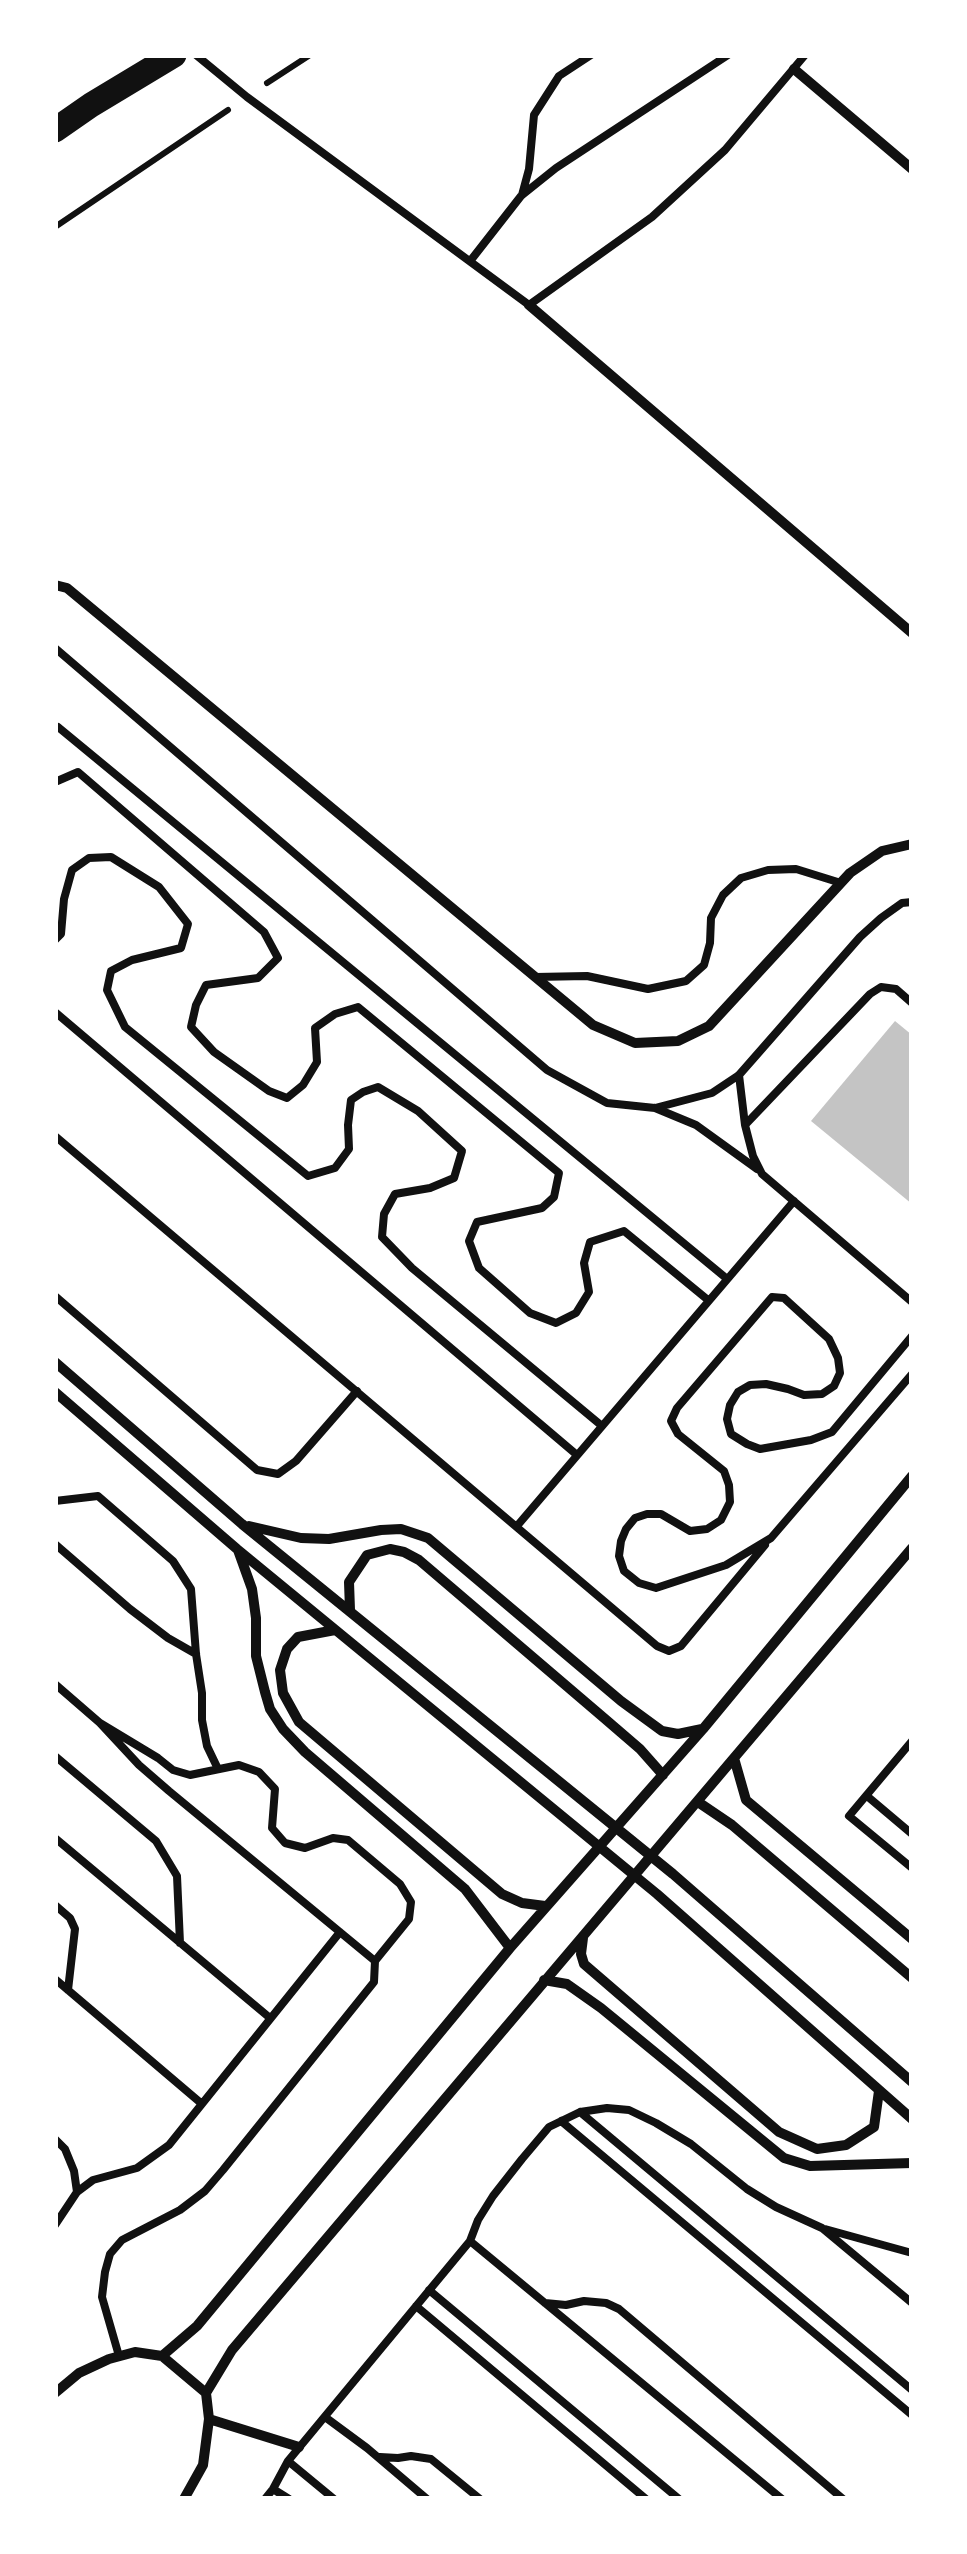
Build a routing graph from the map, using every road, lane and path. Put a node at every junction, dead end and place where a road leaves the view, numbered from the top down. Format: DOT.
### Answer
graph roads {
  1 [pos="174,55"];
  2 [pos="196,55"];
  3 [pos="310,55"];
  4 [pos="590,55"];
  5 [pos="728,55"];
  6 [pos="806,55"];
  7 [pos="794,69"];
  8 [pos="247,97"];
  9 [pos="55,130"];
  10 [pos="912,170"];
  11 [pos="521,196"];
  12 [pos="55,226"];
  13 [pos="471,260"];
  14 [pos="530,305"];
  15 [pos="55,584"];
  16 [pos="912,633"];
  17 [pos="55,648"];
  18 [pos="58,726"];
  19 [pos="55,782"];
  20 [pos="912,844"];
  21 [pos="841,883"];
  22 [pos="912,902"];
  23 [pos="55,940"];
  24 [pos="536,977"];
  25 [pos="912,1003"];
  26 [pos="55,1012"];
  27 [pos="739,1076"];
  28 [pos="654,1108"];
  29 [pos="746,1125"];
  30 [pos="55,1136"];
  31 [pos="762,1174"];
  32 [pos="794,1200"];
  33 [pos="726,1278"];
  34 [pos="55,1296"];
  35 [pos="708,1300"];
  36 [pos="912,1302"];
  37 [pos="912,1336"];
  38 [pos="55,1362"];
  39 [pos="912,1374"];
  40 [pos="357,1391"];
  41 [pos="55,1392"];
  42 [pos="602,1426"];
  43 [pos="577,1456"];
  44 [pos="912,1476"];
  45 [pos="55,1501"];
  46 [pos="242,1524"];
  47 [pos="517,1526"];
  48 [pos="771,1538"];
  49 [pos="55,1544"];
  50 [pos="912,1548"];
  51 [pos="237,1549"];
  52 [pos="350,1610"];
  53 [pos="335,1630"];
  54 [pos="196,1654"];
  55 [pos="55,1684"];
  56 [pos="100,1723"];
  57 [pos="704,1729"];
  58 [pos="911,1745"];
  59 [pos="55,1756"];
  60 [pos="734,1758"];
  61 [pos="218,1769"];
  62 [pos="664,1775"];
  63 [pos="867,1796"];
  64 [pos="698,1802"];
  65 [pos="912,1834"];
  66 [pos="55,1838"];
  67 [pos="912,1868"];
  68 [pos="55,1905"];
  69 [pos="545,1906"];
  70 [pos="340,1932"];
  71 [pos="584,1935"];
  72 [pos="912,1940"];
  73 [pos="180,1942"];
  74 [pos="510,1948"];
  75 [pos="375,1961"];
  76 [pos="912,1978"];
  77 [pos="55,1979"];
  78 [pos="544,1980"];
  79 [pos="68,1990"];
  80 [pos="270,2018"];
  81 [pos="912,2065"];
  82 [pos="894,2066"];
  83 [pos="912,2082"];
  84 [pos="879,2091"];
  85 [pos="202,2104"];
  86 [pos="580,2112"];
  87 [pos="912,2119"];
  88 [pos="561,2121"];
  89 [pos="55,2139"];
  90 [pos="912,2163"];
  91 [pos="77,2192"];
  92 [pos="55,2225"];
  93 [pos="822,2228"];
  94 [pos="470,2241"];
  95 [pos="912,2253"];
  96 [pos="429,2290"];
  97 [pos="545,2302"];
  98 [pos="912,2303"];
  99 [pos="416,2306"];
  100 [pos="119,2356"];
  101 [pos="162,2356"];
  102 [pos="912,2390"];
  103 [pos="55,2393"];
  104 [pos="206,2393"];
  105 [pos="912,2415"];
  106 [pos="325,2417"];
  107 [pos="208,2419"];
  108 [pos="299,2446"];
  109 [pos="377,2457"];
  110 [pos="288,2460"];
  111 [pos="273,2489"];
  112 [pos="184,2499"];
  113 [pos="264,2499"];
  114 [pos="288,2499"];
  115 [pos="334,2499"];
  116 [pos="426,2499"];
  117 [pos="480,2499"];
  118 [pos="646,2499"];
  119 [pos="679,2499"];
  120 [pos="782,2499"];
  121 [pos="843,2499"];
  1 -- 9 [label="main road"];
  2 -- 8 [label="lane"];
  3 -- 8 [label="path"];
  4 -- 11 [label="lane"];
  5 -- 11 [label="lane"];
  6 -- 7 [label="lane"];
  7 -- 10 [label="street"];
  7 -- 14 [label="lane"];
  8 -- 12 [label="path"];
  8 -- 13 [label="lane"];
  11 -- 13 [label="lane"];
  13 -- 14 [label="lane"];
  14 -- 16 [label="street"];
  15 -- 24 [label="street"];
  17 -- 28 [label="lane"];
  18 -- 33 [label="lane"];
  19 -- 35 [label="lane"];
  20 -- 21 [label="street"];
  21 -- 24 [label="lane"];
  21 -- 24 [label="street"];
  22 -- 27 [label="lane"];
  23 -- 42 [label="lane"];
  25 -- 29 [label="lane"];
  26 -- 43 [label="lane"];
  27 -- 28 [label="lane"];
  27 -- 29 [label="lane"];
  28 -- 31 [label="lane"];
  29 -- 31 [label="lane"];
  30 -- 40 [label="lane"];
  31 -- 32 [label="lane"];
  32 -- 33 [label="lane"];
  32 -- 36 [label="lane"];
  33 -- 35 [label="lane"];
  34 -- 40 [label="lane"];
  35 -- 42 [label="lane"];
  37 -- 48 [label="lane"];
  38 -- 46 [label="street"];
  39 -- 48 [label="lane"];
  40 -- 47 [label="lane"];
  41 -- 51 [label="street"];
  42 -- 43 [label="lane"];
  43 -- 47 [label="lane"];
  44 -- 57 [label="street"];
  45 -- 54 [label="lane"];
  46 -- 52 [label="street"];
  46 -- 57 [label="street"];
  47 -- 48 [label="lane"];
  49 -- 54 [label="lane"];
  50 -- 60 [label="street"];
  51 -- 53 [label="street"];
  51 -- 74 [label="street"];
  52 -- 62 [label="street"];
  52 -- 82 [label="street"];
  53 -- 69 [label="street"];
  53 -- 84 [label="street"];
  54 -- 61 [label="lane"];
  55 -- 56 [label="lane"];
  56 -- 61 [label="lane"];
  56 -- 70 [label="lane"];
  57 -- 62 [label="street"];
  58 -- 63 [label="lane"];
  59 -- 73 [label="lane"];
  60 -- 64 [label="street"];
  60 -- 72 [label="street"];
  61 -- 75 [label="lane"];
  62 -- 69 [label="street"];
  63 -- 65 [label="lane"];
  63 -- 67 [label="lane"];
  64 -- 71 [label="street"];
  64 -- 76 [label="street"];
  66 -- 73 [label="lane"];
  68 -- 79 [label="lane"];
  69 -- 74 [label="street"];
  70 -- 75 [label="lane"];
  70 -- 80 [label="lane"];
  71 -- 78 [label="street"];
  71 -- 84 [label="street"];
  73 -- 80 [label="lane"];
  74 -- 101 [label="street"];
  75 -- 100 [label="lane"];
  77 -- 79 [label="lane"];
  78 -- 90 [label="street"];
  78 -- 104 [label="street"];
  79 -- 85 [label="lane"];
  80 -- 85 [label="lane"];
  81 -- 82 [label="street"];
  82 -- 83 [label="street"];
  84 -- 87 [label="street"];
  85 -- 91 [label="lane"];
  86 -- 88 [label="lane"];
  86 -- 93 [label="lane"];
  86 -- 102 [label="lane"];
  88 -- 94 [label="lane"];
  88 -- 105 [label="lane"];
  89 -- 91 [label="lane"];
  91 -- 92 [label="lane"];
  93 -- 95 [label="lane"];
  93 -- 98 [label="lane"];
  94 -- 96 [label="lane"];
  94 -- 97 [label="lane"];
  96 -- 99 [label="lane"];
  96 -- 119 [label="lane"];
  97 -- 120 [label="lane"];
  97 -- 121 [label="lane"];
  99 -- 106 [label="lane"];
  99 -- 118 [label="lane"];
  100 -- 101 [label="street"];
  100 -- 103 [label="street"];
  101 -- 104 [label="street"];
  104 -- 107 [label="street"];
  106 -- 108 [label="lane"];
  106 -- 109 [label="lane"];
  107 -- 108 [label="street"];
  107 -- 112 [label="street"];
  108 -- 110 [label="lane"];
  109 -- 116 [label="lane"];
  109 -- 117 [label="lane"];
  110 -- 111 [label="lane"];
  110 -- 115 [label="lane"];
  111 -- 113 [label="lane"];
  111 -- 114 [label="lane"];
}
